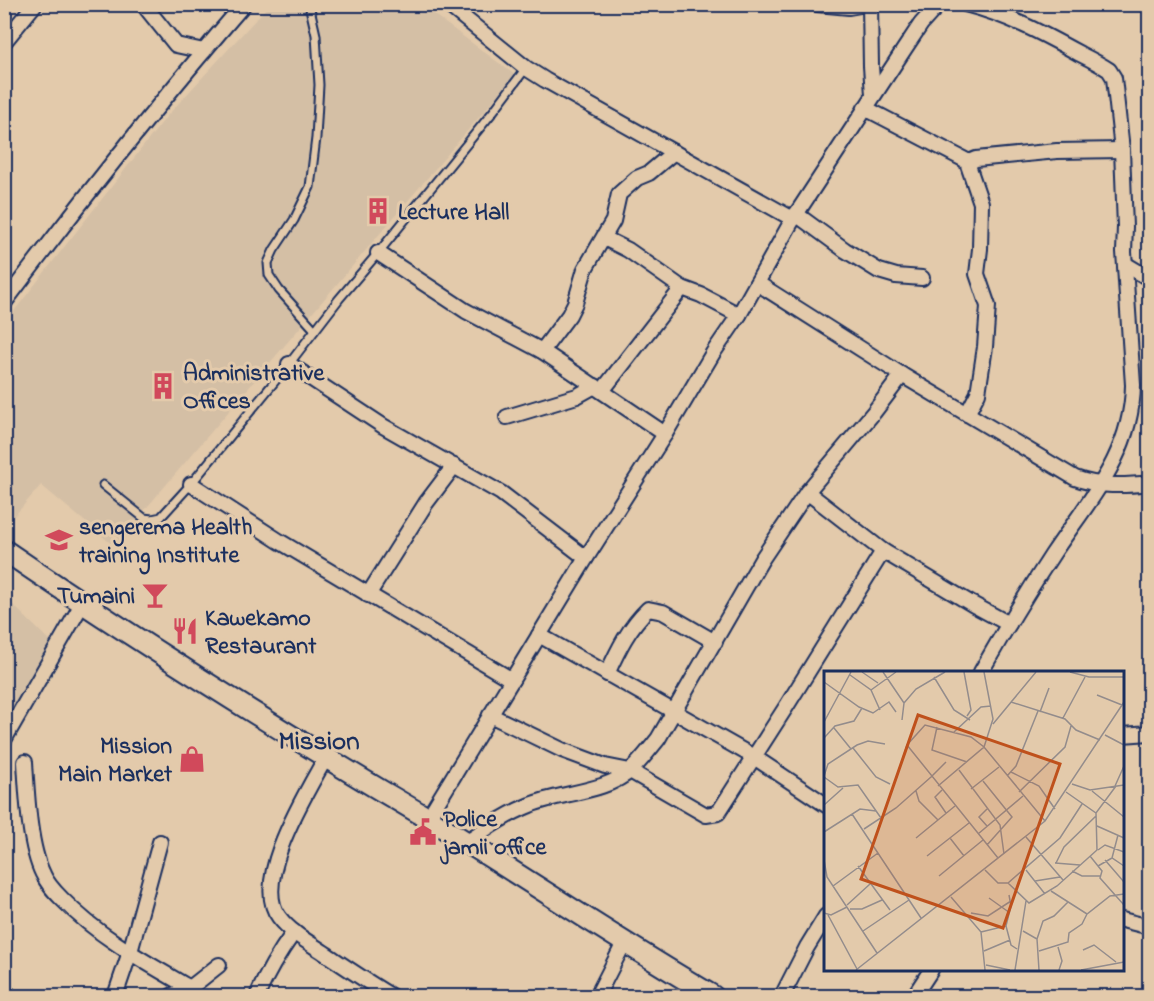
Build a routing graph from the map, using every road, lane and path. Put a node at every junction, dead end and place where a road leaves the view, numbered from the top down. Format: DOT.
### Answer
graph roads {
  1 [pos="35,4"];
  2 [pos="143,4"];
  3 [pos="244,4"];
  4 [pos="309,4"];
  5 [pos="447,4"];
  6 [pos="817,4"];
  7 [pos="868,4"];
  8 [pos="939,4"];
  9 [pos="964,4"];
  10 [pos="4,42"];
  11 [pos="204,51"];
  12 [pos="526,68"];
  13 [pos="873,95"];
  14 [pos="865,108"];
  15 [pos="1122,150"];
  16 [pos="674,152"];
  17 [pos="969,162"];
  18 [pos="795,217"];
  19 [pos="604,238"];
  20 [pos="378,253"];
  21 [pos="1125,264"];
  22 [pos="922,278"];
  23 [pos="1149,279"];
  24 [pos="757,283"];
  25 [pos="682,288"];
  26 [pos="4,303"];
  27 [pos="739,315"];
  28 [pos="315,330"];
  29 [pos="542,351"];
  30 [pos="289,364"];
  31 [pos="902,375"];
  32 [pos="598,388"];
  33 [pos="967,414"];
  34 [pos="507,417"];
  35 [pos="665,434"];
  36 [pos="454,466"];
  37 [pos="1149,483"];
  38 [pos="191,484"];
  39 [pos="103,485"];
  40 [pos="1102,485"];
  41 [pos="807,492"];
  42 [pos="4,550"];
  43 [pos="883,551"];
  44 [pos="586,558"];
  45 [pos="369,595"];
  46 [pos="82,604"];
  47 [pos="1009,624"];
  48 [pos="539,635"];
  49 [pos="715,642"];
  50 [pos="982,671"];
  51 [pos="607,674"];
  52 [pos="512,680"];
  53 [pos="674,712"];
  54 [pos="490,715"];
  55 [pos="1149,733"];
  56 [pos="1124,735"];
  57 [pos="4,740"];
  58 [pos="754,757"];
  59 [pos="326,758"];
  60 [pos="25,762"];
  61 [pos="630,771"];
  62 [pos="824,804"];
  63 [pos="428,818"];
  64 [pos="160,842"];
  65 [pos="466,842"];
  66 [pos="824,918"];
  67 [pos="1124,921"];
  68 [pos="1149,927"];
  69 [pos="294,932"];
  70 [pos="624,943"];
  71 [pos="130,952"];
  72 [pos="219,965"];
  73 [pos="930,971"];
  74 [pos="190,988"];
  75 [pos="4,991"];
  76 [pos="9,996"];
  77 [pos="115,996"];
  78 [pos="171,996"];
  79 [pos="257,996"];
  80 [pos="391,996"];
  81 [pos="597,996"];
  82 [pos="713,996"];
  83 [pos="782,996"];
  84 [pos="914,996"];
  1 -- 10 [label="street"];
  2 -- 11 [label="street"];
  3 -- 11 [label="street"];
  4 -- 28 [label="lane"];
  5 -- 12 [label="street"];
  6 -- 7 [label="street"];
  7 -- 13 [label="street"];
  8 -- 13 [label="street"];
  9 -- 15 [label="street"];
  11 -- 26 [label="street"];
  12 -- 16 [label="street"];
  12 -- 20 [label="lane"];
  13 -- 14 [label="street"];
  14 -- 17 [label="street"];
  14 -- 18 [label="street"];
  15 -- 17 [label="street"];
  15 -- 21 [label="street"];
  16 -- 18 [label="street"];
  16 -- 19 [label="street"];
  17 -- 33 [label="street"];
  18 -- 22 [label="street"];
  18 -- 24 [label="street"];
  19 -- 25 [label="street"];
  19 -- 29 [label="street"];
  20 -- 28 [label="lane"];
  20 -- 29 [label="street"];
  21 -- 23 [label="street"];
  21 -- 40 [label="street"];
  24 -- 27 [label="street"];
  24 -- 31 [label="street"];
  25 -- 27 [label="street"];
  25 -- 32 [label="street"];
  27 -- 35 [label="street"];
  28 -- 30 [label="lane"];
  29 -- 32 [label="street"];
  30 -- 36 [label="street"];
  30 -- 38 [label="lane"];
  31 -- 33 [label="street"];
  31 -- 41 [label="street"];
  32 -- 34 [label="street"];
  32 -- 35 [label="street"];
  33 -- 40 [label="street"];
  35 -- 44 [label="street"];
  36 -- 44 [label="street"];
  36 -- 45 [label="street"];
  37 -- 40 [label="street"];
  38 -- 39 [label="lane"];
  38 -- 45 [label="street"];
  40 -- 47 [label="street"];
  41 -- 43 [label="street"];
  41 -- 49 [label="street"];
  42 -- 46 [label="main road"];
  43 -- 47 [label="street"];
  43 -- 58 [label="street"];
  44 -- 48 [label="street"];
  45 -- 52 [label="street"];
  46 -- 57 [label="street"];
  46 -- 59 [label="main road"];
  47 -- 50 [label="street"];
  48 -- 51 [label="street"];
  48 -- 52 [label="street"];
  49 -- 51 [label="street"];
  49 -- 53 [label="street"];
  51 -- 53 [label="street"];
  52 -- 54 [label="street"];
  53 -- 58 [label="street"];
  53 -- 61 [label="street"];
  54 -- 61 [label="street"];
  54 -- 63 [label="street"];
  55 -- 56 [label="street"];
  58 -- 61 [label="street"];
  58 -- 62 [label="street"];
  59 -- 63 [label="main road"];
  59 -- 69 [label="street"];
  60 -- 71 [label="street"];
  61 -- 65 [label="street"];
  63 -- 65 [label="main road"];
  64 -- 71 [label="street"];
  65 -- 70 [label="main road"];
  66 -- 83 [label="street"];
  67 -- 68 [label="street"];
  69 -- 79 [label="street"];
  69 -- 80 [label="street"];
  70 -- 81 [label="street"];
  70 -- 82 [label="main road"];
  71 -- 74 [label="street"];
  71 -- 77 [label="street"];
  72 -- 74 [label="street"];
  73 -- 84 [label="street"];
  74 -- 78 [label="street"];
  75 -- 76 [label="street"];
}
